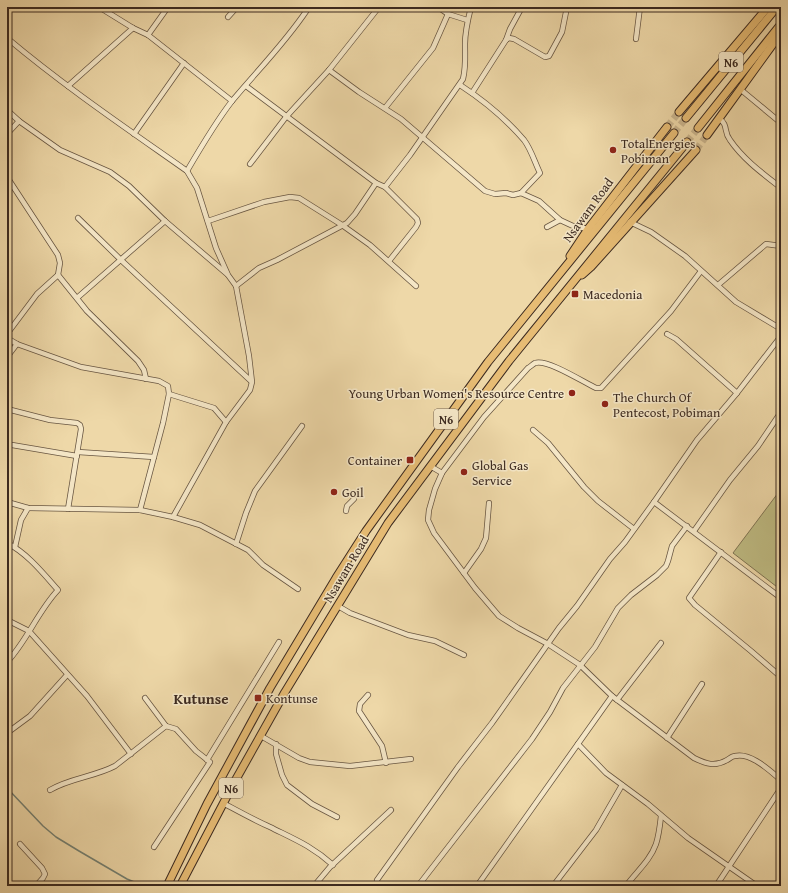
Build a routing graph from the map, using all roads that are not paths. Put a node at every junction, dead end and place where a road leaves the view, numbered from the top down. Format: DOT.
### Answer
graph roads {
  1 [pos="98,7"];
  2 [pos="168,7"];
  3 [pos="237,7"];
  4 [pos="379,7"];
  5 [pos="438,7"];
  6 [pos="471,7"];
  7 [pos="522,7"];
  8 [pos="566,7"];
  9 [pos="640,7"];
  10 [pos="768,7"];
  11 [pos="777,7"];
  12 [pos="306,8"];
  13 [pos="448,14"];
  14 [pos="228,17"];
  15 [pos="467,20"];
  16 [pos="781,24"];
  17 [pos="133,28"];
  18 [pos="781,33"];
  19 [pos="148,35"];
  20 [pos="7,38"];
  21 [pos="636,39"];
  22 [pos="506,40"];
  23 [pos="184,64"];
  24 [pos="329,70"];
  25 [pos="460,85"];
  26 [pos="68,86"];
  27 [pos="246,86"];
  28 [pos="740,89"];
  29 [pos="472,93"];
  30 [pos="232,101"];
  31 [pos="385,108"];
  32 [pos="7,110"];
  33 [pos="679,112"];
  34 [pos="286,117"];
  35 [pos="686,118"];
  36 [pos="719,118"];
  37 [pos="19,121"];
  38 [pos="781,124"];
  39 [pos="667,127"];
  40 [pos="698,128"];
  41 [pos="674,133"];
  42 [pos="7,134"];
  43 [pos="134,134"];
  44 [pos="707,135"];
  45 [pos="423,137"];
  46 [pos="687,142"];
  47 [pos="696,150"];
  48 [pos="250,164"];
  49 [pos="186,171"];
  50 [pos="7,177"];
  51 [pos="376,183"];
  52 [pos="385,186"];
  53 [pos="780,187"];
  54 [pos="521,193"];
  55 [pos="78,218"];
  56 [pos="560,220"];
  57 [pos="165,221"];
  58 [pos="208,221"];
  59 [pos="630,222"];
  60 [pos="342,225"];
  61 [pos="547,227"];
  62 [pos="588,229"];
  63 [pos="781,246"];
  64 [pos="121,260"];
  65 [pos="389,262"];
  66 [pos="701,271"];
  67 [pos="58,275"];
  68 [pos="228,275"];
  69 [pos="718,285"];
  70 [pos="236,286"];
  71 [pos="416,286"];
  72 [pos="568,287"];
  73 [pos="547,291"];
  74 [pos="77,298"];
  75 [pos="781,328"];
  76 [pos="7,334"];
  77 [pos="667,334"];
  78 [pos="781,336"];
  79 [pos="7,338"];
  80 [pos="17,344"];
  81 [pos="7,357"];
  82 [pos="146,379"];
  83 [pos="252,382"];
  84 [pos="737,393"];
  85 [pos="169,394"];
  86 [pos="7,409"];
  87 [pos="781,412"];
  88 [pos="226,422"];
  89 [pos="302,426"];
  90 [pos="533,430"];
  91 [pos="12,445"];
  92 [pos="77,454"];
  93 [pos="154,457"];
  94 [pos="430,466"];
  95 [pos="442,474"];
  96 [pos="354,499"];
  97 [pos="7,502"];
  98 [pos="489,502"];
  99 [pos="654,502"];
  100 [pos="28,508"];
  101 [pos="68,510"];
  102 [pos="140,510"];
  103 [pos="346,511"];
  104 [pos="173,517"];
  105 [pos="687,526"];
  106 [pos="634,529"];
  107 [pos="694,531"];
  108 [pos="7,543"];
  109 [pos="236,544"];
  110 [pos="15,547"];
  111 [pos="721,552"];
  112 [pos="464,573"];
  113 [pos="298,589"];
  114 [pos="781,598"];
  115 [pos="338,606"];
  116 [pos="9,621"];
  117 [pos="29,631"];
  118 [pos="279,642"];
  119 [pos="548,644"];
  120 [pos="661,644"];
  121 [pos="464,655"];
  122 [pos="7,662"];
  123 [pos="580,665"];
  124 [pos="67,675"];
  125 [pos="781,677"];
  126 [pos="702,684"];
  127 [pos="368,695"];
  128 [pos="612,696"];
  129 [pos="146,698"];
  130 [pos="617,700"];
  131 [pos="166,726"];
  132 [pos="7,733"];
  133 [pos="261,736"];
  134 [pos="667,738"];
  135 [pos="276,744"];
  136 [pos="578,744"];
  137 [pos="130,754"];
  138 [pos="207,760"];
  139 [pos="411,760"];
  140 [pos="386,763"];
  141 [pos="781,780"];
  142 [pos="622,785"];
  143 [pos="781,788"];
  144 [pos="50,790"];
  145 [pos="223,803"];
  146 [pos="207,804"];
  147 [pos="391,810"];
  148 [pos="219,811"];
  149 [pos="661,816"];
  150 [pos="337,817"];
  151 [pos="20,844"];
  152 [pos="154,847"];
  153 [pos="333,865"];
  154 [pos="729,867"];
  155 [pos="377,880"];
  156 [pos="36,886"];
  157 [pos="167,886"];
  158 [pos="180,886"];
  159 [pos="314,886"];
  160 [pos="418,886"];
  161 [pos="477,886"];
  162 [pos="552,886"];
  163 [pos="626,886"];
  164 [pos="716,886"];
  165 [pos="757,886"];
  1 -- 17 [label="street"];
  2 -- 19 [label="street"];
  3 -- 14 [label="street"];
  4 -- 24 [label="street"];
  5 -- 13 [label="street"];
  6 -- 15 [label="street"];
  7 -- 22 [label="street"];
  8 -- 22 [label="street"];
  9 -- 21 [label="street"];
  10 -- 33 [label="highway, N6"];
  11 -- 35 [label="highway, N6"];
  12 -- 27 [label="street"];
  13 -- 15 [label="street"];
  13 -- 31 [label="street"];
  15 -- 25 [label="street"];
  16 -- 40 [label="highway, N6"];
  17 -- 19 [label="street"];
  17 -- 26 [label="street"];
  18 -- 28 [label="highway, N6"];
  19 -- 23 [label="street"];
  20 -- 26 [label="street"];
  22 -- 29 [label="street"];
  23 -- 30 [label="street"];
  23 -- 43 [label="street"];
  24 -- 31 [label="street"];
  24 -- 34 [label="street"];
  25 -- 29 [label="street"];
  25 -- 45 [label="street"];
  26 -- 43 [label="street"];
  27 -- 30 [label="street"];
  27 -- 34 [label="street"];
  28 -- 36 [label="highway, N6"];
  28 -- 38 [label="street"];
  29 -- 54 [label="street"];
  30 -- 49 [label="street"];
  31 -- 45 [label="street"];
  32 -- 37 [label="street"];
  34 -- 48 [label="street"];
  34 -- 51 [label="street"];
  36 -- 44 [label="highway, N6"];
  36 -- 53 [label="street"];
  37 -- 42 [label="street"];
  37 -- 57 [label="street"];
  39 -- 62 [label="highway, Nsawam Road / N6"];
  41 -- 73 [label="highway, Nsawam Road / N6"];
  43 -- 49 [label="street"];
  45 -- 52 [label="street"];
  45 -- 54 [label="street"];
  46 -- 72 [label="highway, Nsawam Road / N6"];
  47 -- 59 [label="highway, Nsawam Road / N6"];
  49 -- 58 [label="street"];
  50 -- 67 [label="street"];
  51 -- 52 [label="street"];
  51 -- 60 [label="street"];
  52 -- 65 [label="street"];
  54 -- 56 [label="street"];
  55 -- 64 [label="street"];
  56 -- 61 [label="street"];
  56 -- 62 [label="street"];
  57 -- 64 [label="street"];
  57 -- 68 [label="street"];
  58 -- 60 [label="street"];
  58 -- 68 [label="street"];
  59 -- 66 [label="street"];
  59 -- 72 [label="highway, Nsawam Road / N6"];
  60 -- 65 [label="street"];
  60 -- 70 [label="street"];
  62 -- 73 [label="highway, Nsawam Road / N6"];
  63 -- 69 [label="street"];
  64 -- 74 [label="street"];
  64 -- 83 [label="street"];
  65 -- 71 [label="street"];
  66 -- 69 [label="street"];
  66 -- 95 [label="street"];
  67 -- 74 [label="street"];
  67 -- 76 [label="street"];
  68 -- 70 [label="street"];
  69 -- 75 [label="street"];
  70 -- 83 [label="street"];
  72 -- 94 [label="highway, Nsawam Road / N6"];
  73 -- 146 [label="highway, Nsawam Road / N6"];
  74 -- 82 [label="street"];
  77 -- 84 [label="street"];
  78 -- 84 [label="street"];
  79 -- 80 [label="street"];
  80 -- 81 [label="street"];
  80 -- 82 [label="street"];
  82 -- 85 [label="street"];
  83 -- 88 [label="street"];
  84 -- 99 [label="street"];
  85 -- 88 [label="street"];
  85 -- 93 [label="street"];
  86 -- 92 [label="street"];
  87 -- 107 [label="street"];
  88 -- 104 [label="street"];
  89 -- 109 [label="street"];
  90 -- 106 [label="street"];
  91 -- 92 [label="street"];
  92 -- 93 [label="street"];
  92 -- 101 [label="street"];
  93 -- 102 [label="street"];
  94 -- 95 [label="street"];
  94 -- 115 [label="highway, Nsawam Road / N6"];
  95 -- 112 [label="street"];
  96 -- 103 [label="street"];
  97 -- 100 [label="street"];
  98 -- 112 [label="street"];
  99 -- 105 [label="street"];
  99 -- 106 [label="street"];
  100 -- 101 [label="street"];
  100 -- 110 [label="street"];
  101 -- 102 [label="street"];
  102 -- 104 [label="street"];
  104 -- 109 [label="street"];
  105 -- 107 [label="street"];
  105 -- 123 [label="street"];
  106 -- 119 [label="street"];
  107 -- 111 [label="street"];
  108 -- 110 [label="street"];
  109 -- 113 [label="street"];
  110 -- 117 [label="street"];
  111 -- 114 [label="street"];
  111 -- 125 [label="street"];
  112 -- 119 [label="street"];
  115 -- 121 [label="street"];
  115 -- 133 [label="highway, Nsawam Road / N6"];
  116 -- 117 [label="street"];
  117 -- 122 [label="street"];
  117 -- 124 [label="street"];
  118 -- 138 [label="street"];
  119 -- 123 [label="street"];
  119 -- 155 [label="street"];
  120 -- 130 [label="street"];
  123 -- 128 [label="street"];
  123 -- 160 [label="street"];
  124 -- 132 [label="street"];
  124 -- 137 [label="street"];
  126 -- 134 [label="street"];
  127 -- 140 [label="street"];
  128 -- 130 [label="street"];
  128 -- 136 [label="street"];
  129 -- 131 [label="street"];
  130 -- 134 [label="street"];
  131 -- 137 [label="street"];
  131 -- 138 [label="street"];
  133 -- 135 [label="street"];
  133 -- 145 [label="highway, Nsawam Road / N6"];
  134 -- 141 [label="street"];
  135 -- 140 [label="street"];
  135 -- 150 [label="street"];
  136 -- 142 [label="street"];
  136 -- 161 [label="street"];
  137 -- 144 [label="street"];
  138 -- 152 [label="street"];
  139 -- 140 [label="street"];
  142 -- 149 [label="street"];
  142 -- 162 [label="street"];
  143 -- 154 [label="street"];
  145 -- 148 [label="highway, Nsawam Road / N6"];
  145 -- 153 [label="street"];
  146 -- 148 [label="highway"];
  146 -- 157 [label="highway, Nsawam Road / N6"];
  147 -- 153 [label="street"];
  148 -- 158 [label="highway, Nsawam Road / N6"];
  149 -- 154 [label="street"];
  149 -- 163 [label="street"];
  151 -- 156 [label="street"];
  153 -- 159 [label="street"];
  154 -- 164 [label="street"];
  154 -- 165 [label="street"];
}
